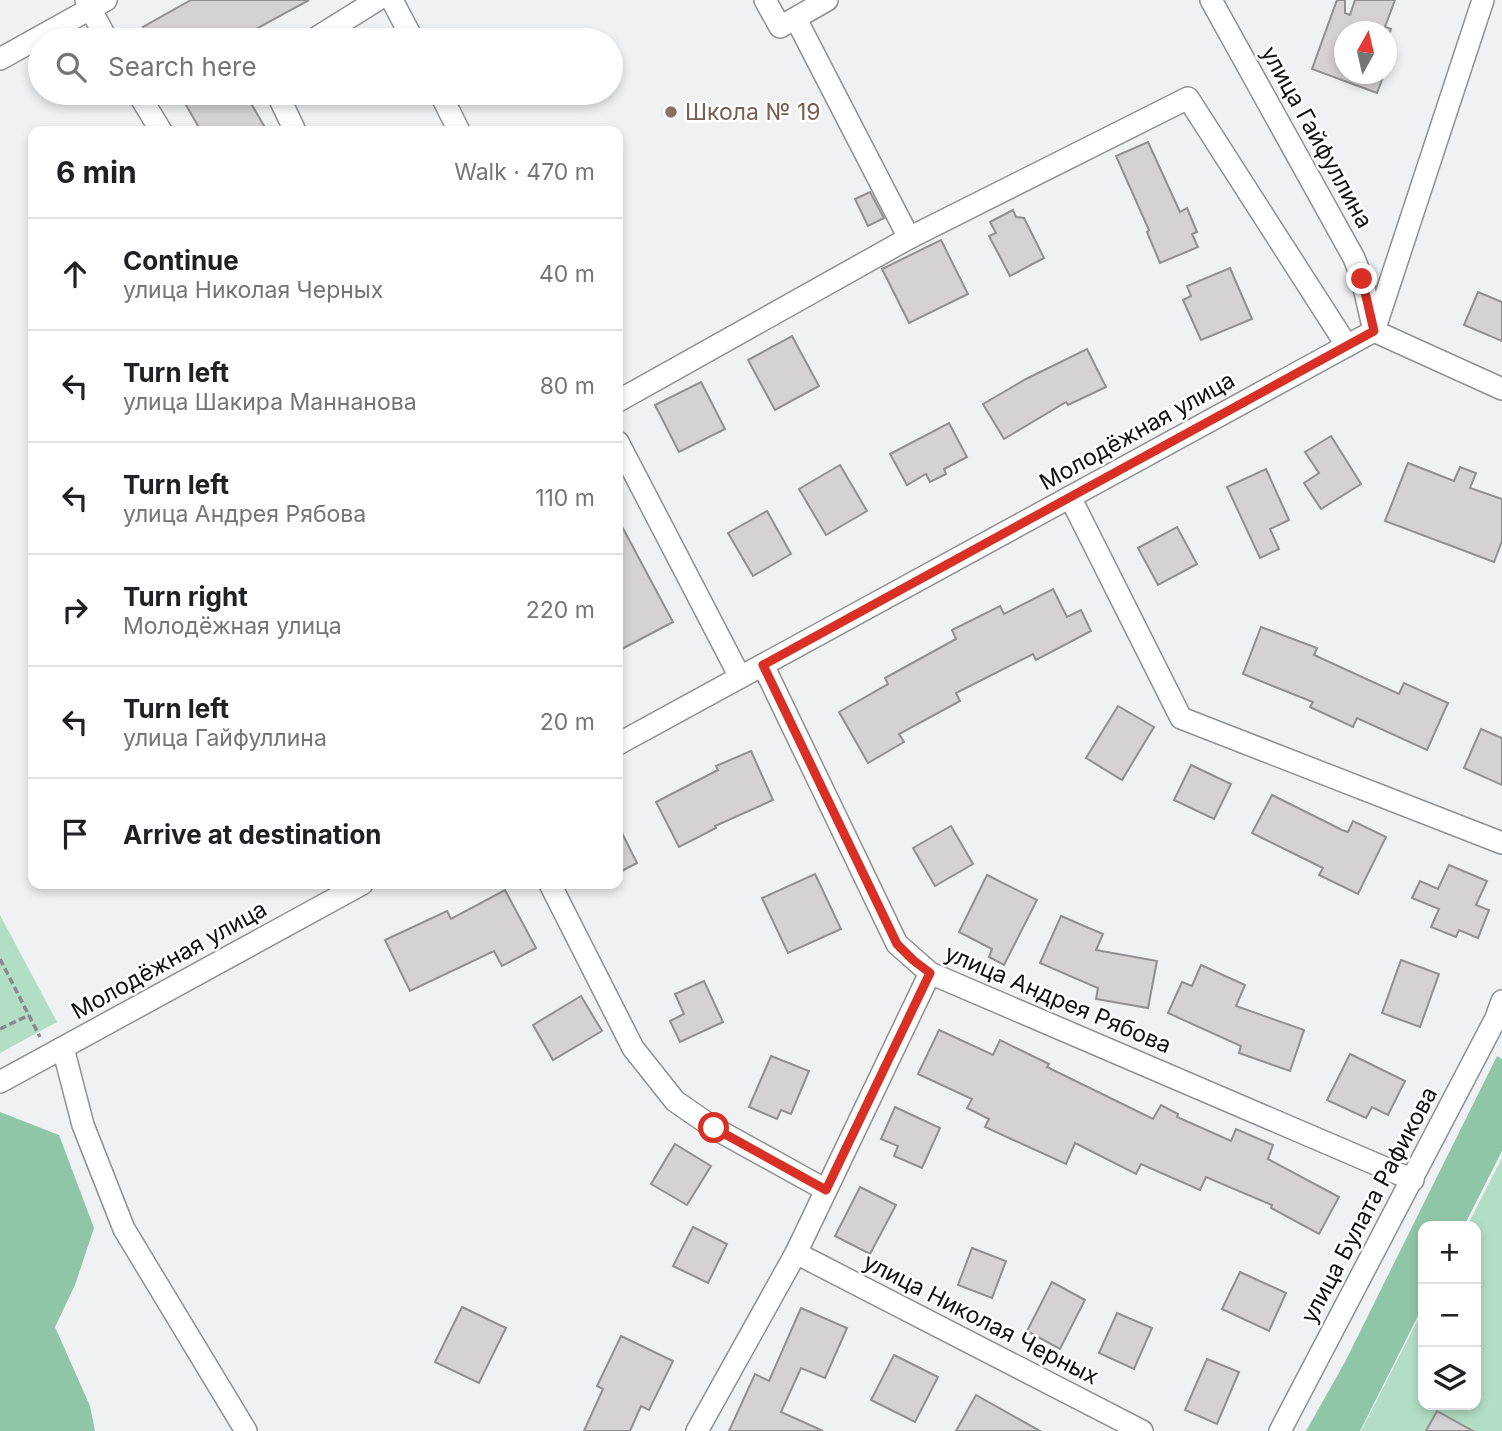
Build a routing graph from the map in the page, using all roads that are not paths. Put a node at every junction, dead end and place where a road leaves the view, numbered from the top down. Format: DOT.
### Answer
graph roads {
  1 [pos="377,0"];
  2 [pos="393,0"];
  3 [pos="765,0"];
  4 [pos="827,0"];
  5 [pos="1211,0"];
  6 [pos="1483,0"];
  7 [pos="94,3"];
  8 [pos="796,19"];
  9 [pos="51,28"];
  10 [pos="103,28"];
  11 [pos="332,28"];
  12 [pos="407,28"];
  13 [pos="28,42"];
  14 [pos="0,58"];
  15 [pos="145,105"];
  16 [pos="283,105"];
  17 [pos="446,105"];
  18 [pos="158,126"];
  19 [pos="293,126"];
  20 [pos="456,126"];
  21 [pos="909,238"];
  22 [pos="1374,331"];
  23 [pos="1347,346"];
  24 [pos="1502,389"];
  25 [pos="623,398"];
  26 [pos="623,452"];
  27 [pos="1070,497"];
  28 [pos="763,665"];
  29 [pos="740,677"];
  30 [pos="623,741"];
  31 [pos="1502,843"];
  32 [pos="353,889"];
  33 [pos="552,889"];
  34 [pos="930,973"];
  35 [pos="1502,1001"];
  36 [pos="56,1051"];
  37 [pos="0,1082"];
  38 [pos="1413,1180"];
  39 [pos="826,1190"];
  40 [pos="796,1253"];
  41 [pos="246,1431"];
  42 [pos="697,1431"];
  43 [pos="1142,1431"];
  44 [pos="1280,1431"];
  1 -- 11 [label="street"];
  2 -- 12 [label="street"];
  3 -- 8 [label="street"];
  4 -- 8 [label="street"];
  5 -- 22 [label="street, улица Гайфуллина"];
  6 -- 22 [label="street"];
  7 -- 9 [label="street"];
  7 -- 10 [label="street"];
  8 -- 21 [label="street"];
  13 -- 14 [label="street"];
  15 -- 18 [label="street"];
  16 -- 19 [label="street"];
  17 -- 20 [label="street"];
  21 -- 23 [label="street"];
  21 -- 25 [label="street"];
  22 -- 23 [label="street, Молодёжная улица"];
  22 -- 24 [label="street"];
  23 -- 27 [label="street, Молодёжная улица"];
  26 -- 29 [label="street"];
  27 -- 28 [label="street, Молодёжная улица"];
  27 -- 31 [label="street"];
  28 -- 29 [label="street, Молодёжная улица"];
  28 -- 34 [label="street, улица Андрея Рябова"];
  29 -- 30 [label="street, Молодёжная улица"];
  32 -- 36 [label="street, Молодёжная улица"];
  33 -- 39 [label="street"];
  34 -- 38 [label="street, улица Андрея Рябова"];
  34 -- 39 [label="street"];
  35 -- 38 [label="street, улица Булата Рафикова"];
  36 -- 37 [label="street, Молодёжная улица"];
  36 -- 41 [label="street"];
  38 -- 44 [label="street, улица Булата Рафикова"];
  39 -- 40 [label="street"];
  40 -- 42 [label="street"];
  40 -- 43 [label="street, улица Николая Черных"];
}
